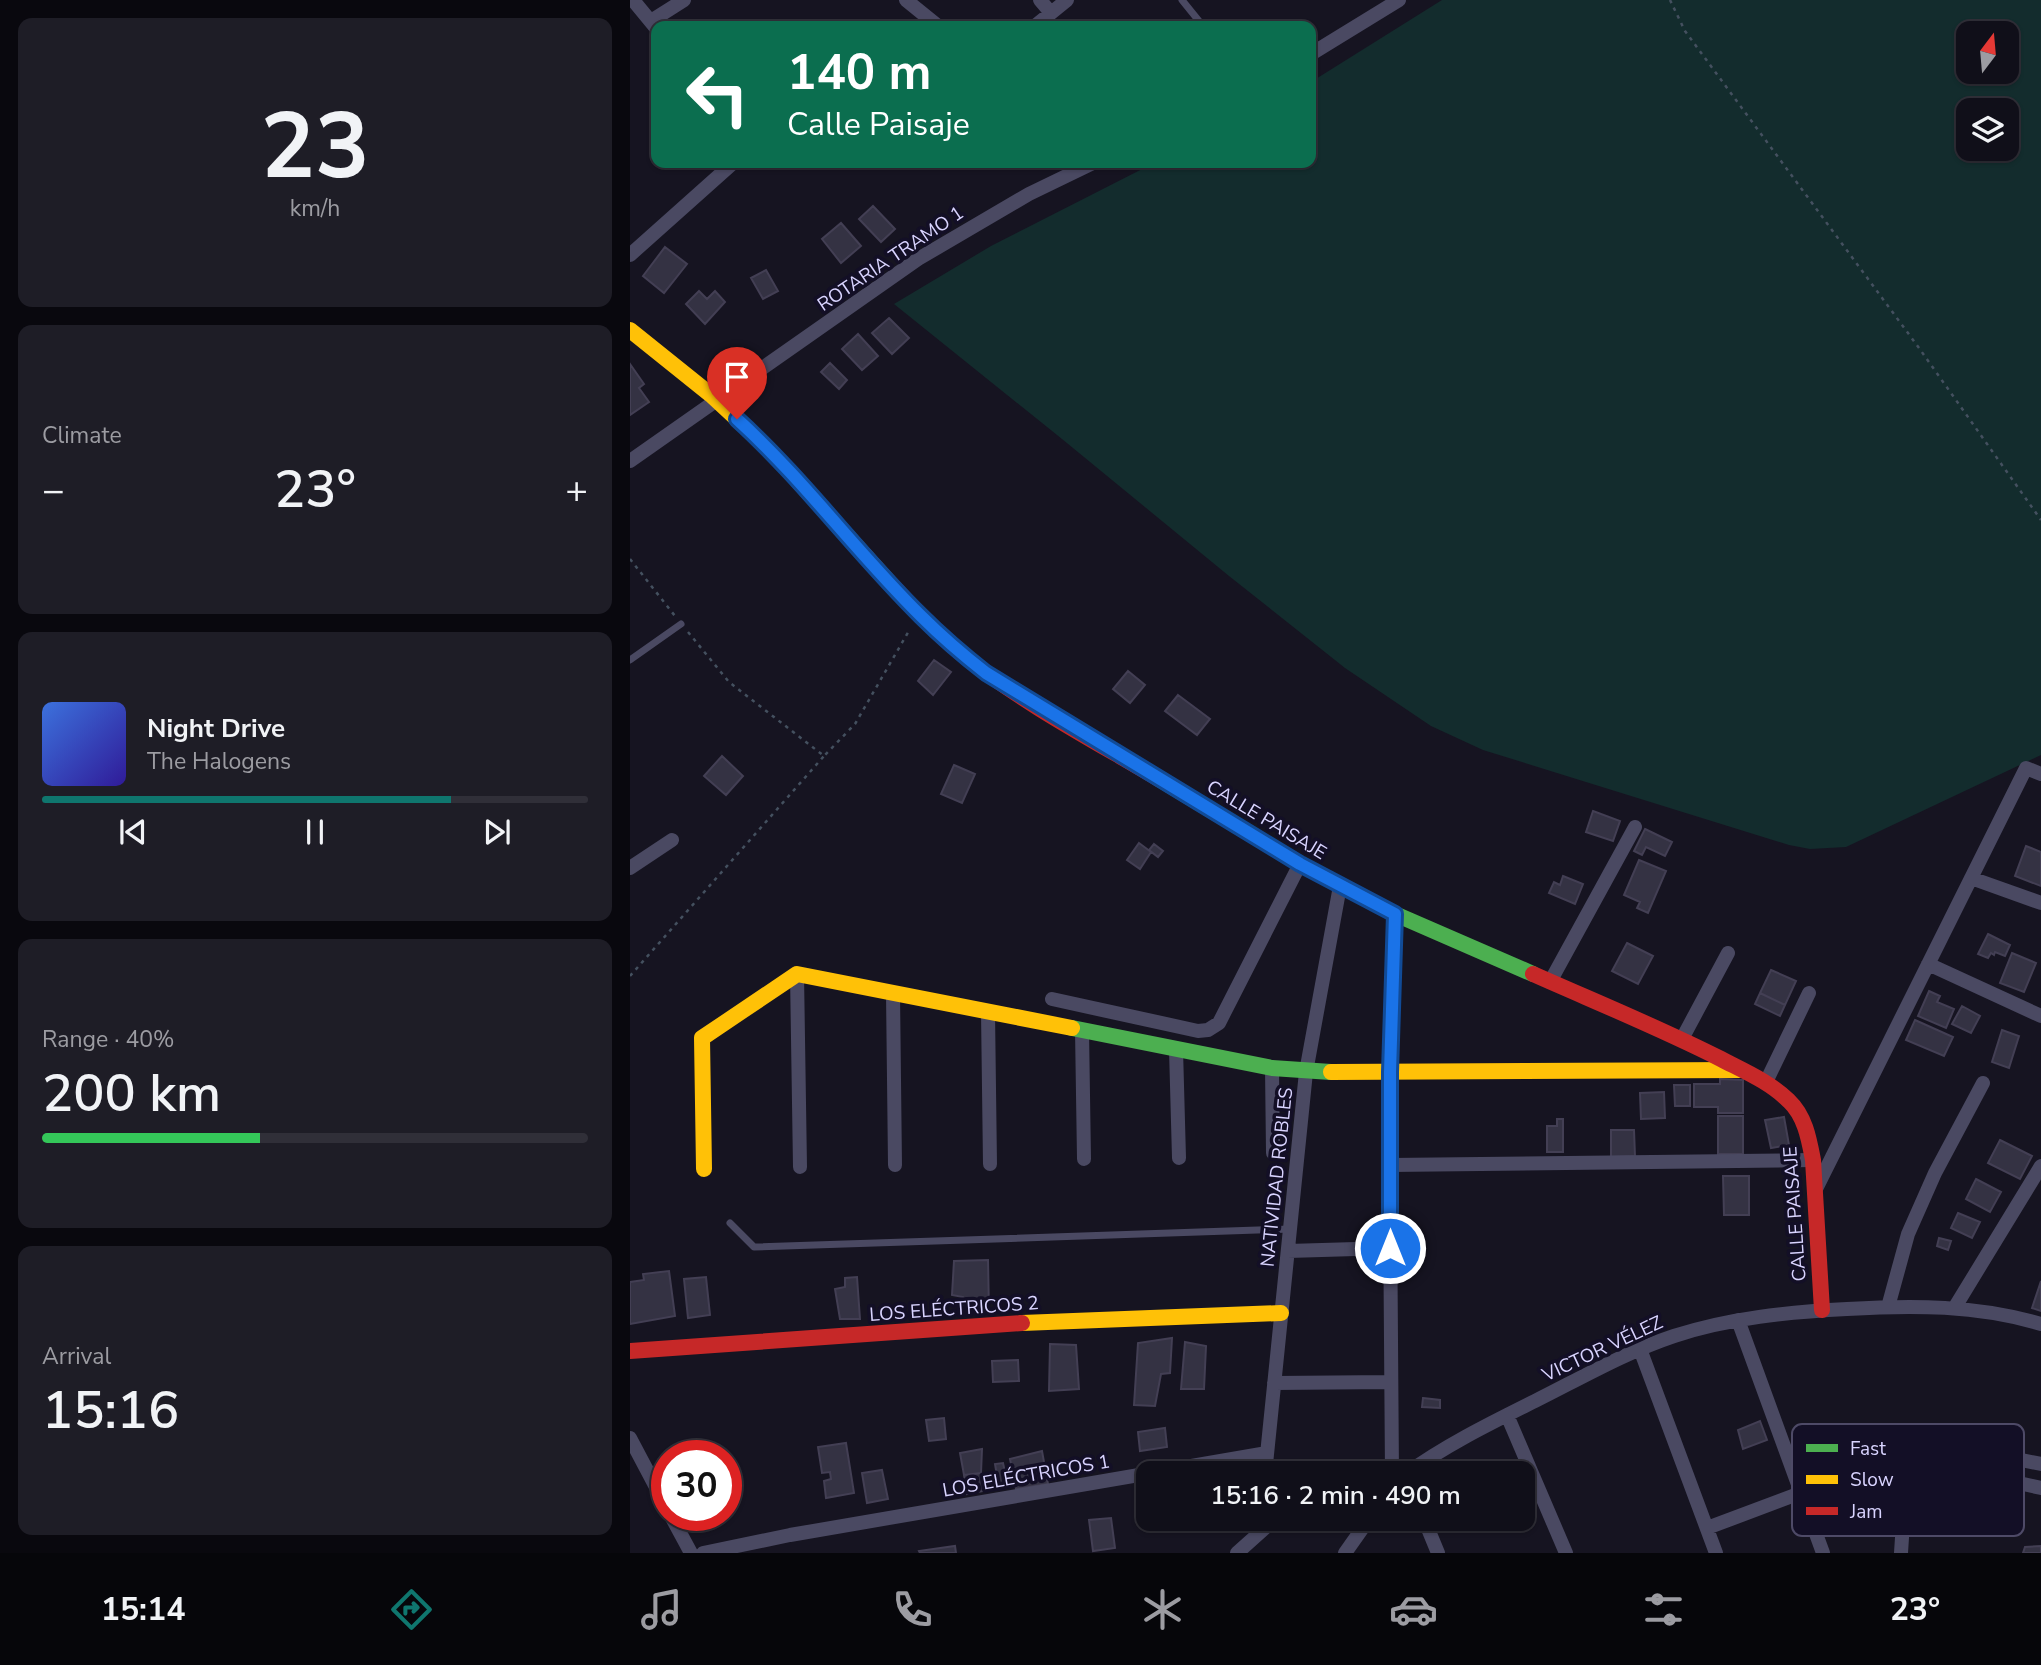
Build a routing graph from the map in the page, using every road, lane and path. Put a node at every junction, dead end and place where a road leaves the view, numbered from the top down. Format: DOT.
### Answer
graph roads {
  1 [pos="633,0"];
  2 [pos="684,0"];
  3 [pos="906,0"];
  4 [pos="1041,0"];
  5 [pos="1067,0"];
  6 [pos="1182,0"];
  7 [pos="1399,0"];
  8 [pos="1670,0"];
  9 [pos="1051,13"];
  10 [pos="657,21"];
  11 [pos="932,21"];
  12 [pos="1041,21"];
  13 [pos="1199,21"];
  14 [pos="651,22"];
  15 [pos="1316,51"];
  16 [pos="727,168"];
  17 [pos="1083,168"];
  18 [pos="630,255"];
  19 [pos="630,330"];
  20 [pos="716,401"];
  21 [pos="630,461"];
  22 [pos="2041,520"];
  23 [pos="630,559"];
  24 [pos="919,614"];
  25 [pos="681,624"];
  26 [pos="630,660"];
  27 [pos="824,756"];
  28 [pos="2041,774"];
  29 [pos="1635,827"];
  30 [pos="672,840"];
  31 [pos="1300,864"];
  32 [pos="630,868"];
  33 [pos="1971,878"];
  34 [pos="1340,886"];
  35 [pos="2041,902"];
  36 [pos="1395,914"];
  37 [pos="1728,953"];
  38 [pos="1928,964"];
  39 [pos="797,974"];
  40 [pos="630,976"];
  41 [pos="1550,982"];
  42 [pos="893,993"];
  43 [pos="1809,993"];
  44 [pos="1052,999"];
  45 [pos="988,1012"];
  46 [pos="2041,1016"];
  47 [pos="1083,1030"];
  48 [pos="1682,1039"];
  49 [pos="1176,1049"];
  50 [pos="1272,1068"];
  51 [pos="1743,1070"];
  52 [pos="1306,1072"];
  53 [pos="1390,1072"];
  54 [pos="1766,1082"];
  55 [pos="1983,1083"];
  56 [pos="1273,1153"];
  57 [pos="1179,1158"];
  58 [pos="1084,1159"];
  59 [pos="1813,1160"];
  60 [pos="990,1164"];
  61 [pos="895,1165"];
  62 [pos="1390,1165"];
  63 [pos="800,1167"];
  64 [pos="704,1169"];
  65 [pos="2040,1170"];
  66 [pos="1815,1190"];
  67 [pos="730,1223"];
  68 [pos="1290,1228"];
  69 [pos="1390,1248"];
  70 [pos="1288,1251"];
  71 [pos="1888,1307"];
  72 [pos="1955,1307"];
  73 [pos="1822,1310"];
  74 [pos="1282,1313"];
  75 [pos="1738,1320"];
  76 [pos="2041,1324"];
  77 [pos="1640,1349"];
  78 [pos="630,1351"];
  79 [pos="1391,1382"];
  80 [pos="1274,1383"];
  81 [pos="1507,1415"];
  82 [pos="630,1438"];
  83 [pos="1267,1453"];
  84 [pos="1266,1461"];
  85 [pos="1392,1461"];
  86 [pos="1424,1461"];
  87 [pos="1792,1469"];
  88 [pos="651,1477"];
  89 [pos="1792,1497"];
  90 [pos="1707,1528"];
  91 [pos="679,1531"];
  92 [pos="1256,1531"];
  93 [pos="1259,1531"];
  94 [pos="1361,1531"];
  95 [pos="1429,1531"];
  96 [pos="1817,1536"];
  97 [pos="691,1553"];
  98 [pos="703,1553"];
  99 [pos="1237,1553"];
  100 [pos="1257,1553"];
  101 [pos="1345,1553"];
  102 [pos="1438,1553"];
  103 [pos="1566,1553"];
  104 [pos="1716,1553"];
  105 [pos="1823,1553"];
  1 -- 14 [label="street"];
  2 -- 10 [label="street"];
  3 -- 11 [label="street"];
  4 -- 9 [label="street"];
  5 -- 9 [label="street"];
  6 -- 13 [label="lane"];
  7 -- 15 [label="street"];
  8 -- 22 [label="path"];
  9 -- 12 [label="street"];
  16 -- 18 [label="street"];
  17 -- 20 [label="street, ROTARIA TRAMO 1"];
  19 -- 20 [label="street, CALLE PAISAJE"];
  20 -- 21 [label="street, ROTARIA TRAMO 1"];
  20 -- 24 [label="street, CALLE PAISAJE"];
  23 -- 25 [label="path"];
  24 -- 27 [label="path"];
  24 -- 31 [label="street, CALLE PAISAJE"];
  25 -- 26 [label="lane"];
  25 -- 27 [label="path"];
  27 -- 40 [label="path"];
  28 -- 33 [label="street"];
  29 -- 41 [label="street"];
  30 -- 32 [label="street"];
  31 -- 34 [label="street, CALLE PAISAJE"];
  31 -- 44 [label="street"];
  33 -- 35 [label="street"];
  33 -- 38 [label="street"];
  34 -- 36 [label="street, CALLE PAISAJE"];
  34 -- 52 [label="street, NATIVIDAD ROBLES"];
  36 -- 41 [label="street, CALLE PAISAJE"];
  36 -- 53 [label="street"];
  37 -- 48 [label="street"];
  38 -- 46 [label="street"];
  38 -- 66 [label="street"];
  39 -- 42 [label="street"];
  39 -- 63 [label="street"];
  39 -- 64 [label="street"];
  41 -- 48 [label="street, CALLE PAISAJE"];
  42 -- 45 [label="street"];
  42 -- 61 [label="street"];
  43 -- 54 [label="street"];
  45 -- 47 [label="street"];
  45 -- 60 [label="street"];
  47 -- 49 [label="street"];
  47 -- 58 [label="street"];
  48 -- 51 [label="street, CALLE PAISAJE"];
  49 -- 50 [label="street"];
  49 -- 57 [label="street"];
  50 -- 52 [label="street"];
  50 -- 56 [label="street"];
  51 -- 53 [label="street"];
  51 -- 54 [label="street, CALLE PAISAJE"];
  52 -- 53 [label="street"];
  52 -- 68 [label="street, NATIVIDAD ROBLES"];
  53 -- 62 [label="street"];
  54 -- 59 [label="street, CALLE PAISAJE"];
  55 -- 71 [label="street"];
  59 -- 62 [label="street"];
  59 -- 66 [label="street, CALLE PAISAJE"];
  62 -- 69 [label="street"];
  65 -- 72 [label="street"];
  66 -- 73 [label="street, CALLE PAISAJE"];
  67 -- 68 [label="lane"];
  68 -- 70 [label="street, NATIVIDAD ROBLES"];
  69 -- 70 [label="street"];
  69 -- 79 [label="street"];
  70 -- 74 [label="street, NATIVIDAD ROBLES"];
  71 -- 72 [label="street, VICTOR VÉLEZ"];
  71 -- 73 [label="street, VICTOR VÉLEZ"];
  72 -- 76 [label="street, VICTOR VÉLEZ"];
  73 -- 75 [label="street, VICTOR VÉLEZ"];
  74 -- 78 [label="street, LOS ELÉCTRICOS 2"];
  74 -- 80 [label="street, NATIVIDAD ROBLES"];
  75 -- 77 [label="street, VICTOR VÉLEZ"];
  75 -- 87 [label="street"];
  77 -- 81 [label="street, VICTOR VÉLEZ"];
  77 -- 90 [label="street"];
  79 -- 80 [label="street"];
  79 -- 85 [label="street"];
  80 -- 83 [label="street, NATIVIDAD ROBLES"];
  81 -- 86 [label="street, VICTOR VÉLEZ"];
  81 -- 103 [label="street"];
  82 -- 88 [label="street"];
  83 -- 84 [label="street, NATIVIDAD ROBLES"];
  83 -- 98 [label="street, LOS ELÉCTRICOS 1"];
  89 -- 90 [label="street"];
  90 -- 104 [label="street"];
  91 -- 97 [label="street"];
  92 -- 99 [label="street"];
  93 -- 100 [label="street"];
  94 -- 101 [label="street"];
  95 -- 102 [label="street"];
  96 -- 105 [label="street"];
}
